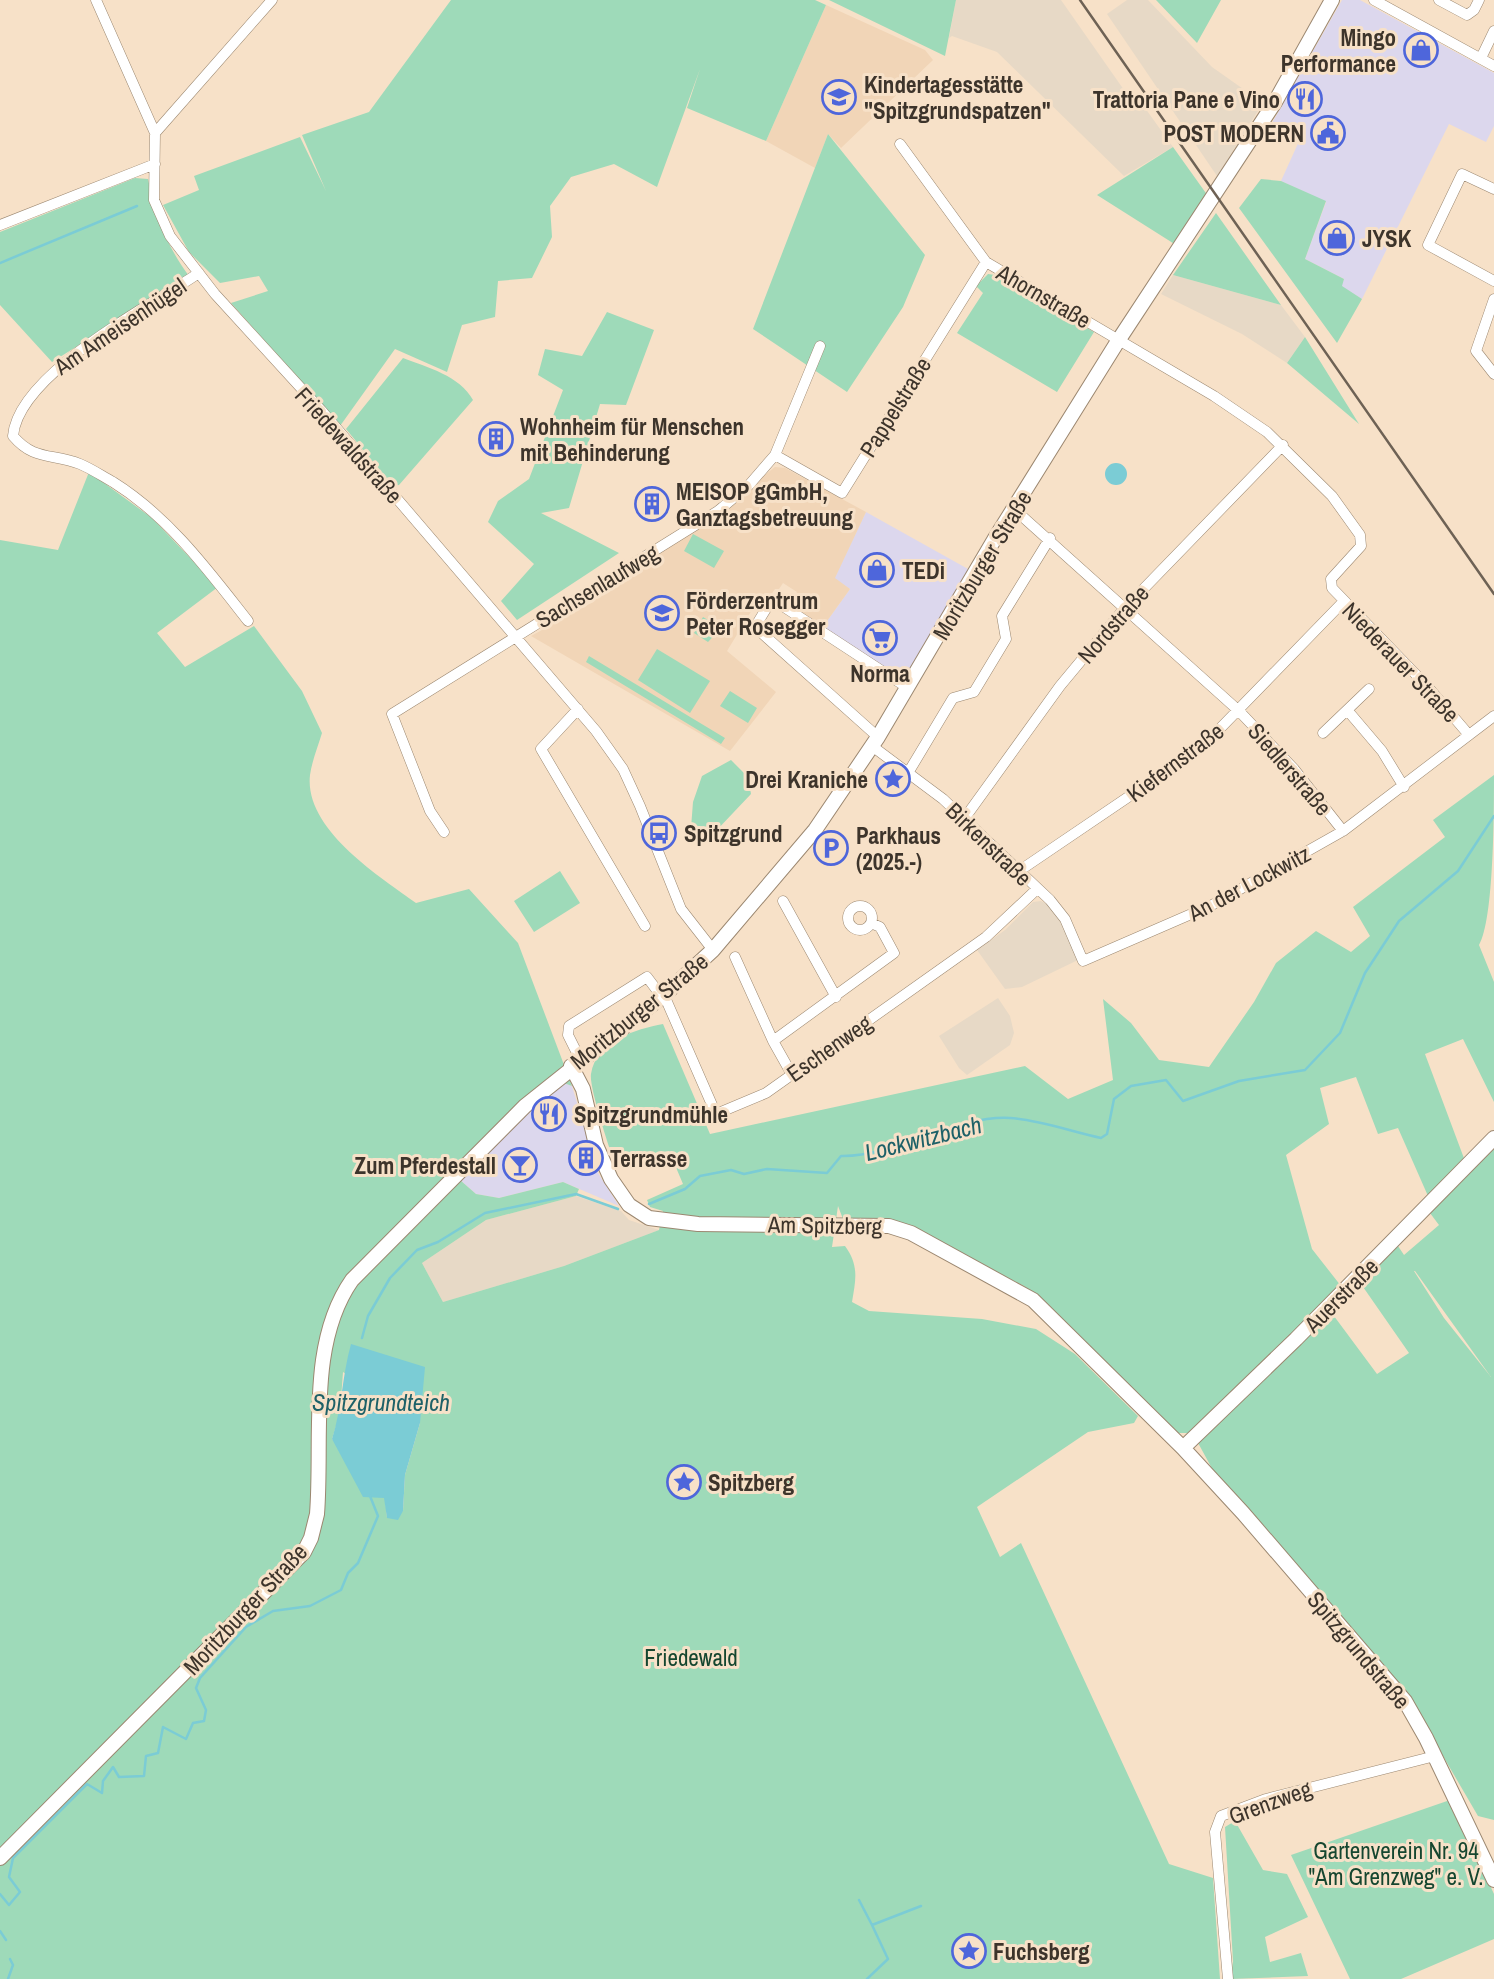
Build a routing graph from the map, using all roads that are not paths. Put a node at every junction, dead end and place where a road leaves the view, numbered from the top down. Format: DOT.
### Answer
graph roads {
  1 [pos="96,0"];
  2 [pos="272,0"];
  3 [pos="1332,0"];
  4 [pos="1439,0"];
  5 [pos="1479,0"];
  6 [pos="1382,2"];
  7 [pos="1494,31"];
  8 [pos="1480,58"];
  9 [pos="1494,66"];
  10 [pos="155,133"];
  11 [pos="900,144"];
  12 [pos="155,164"];
  13 [pos="1494,189"];
  14 [pos="0,225"];
  15 [pos="986,262"];
  16 [pos="199,273"];
  17 [pos="1494,281"];
  18 [pos="1494,299"];
  19 [pos="1118,341"];
  20 [pos="820,346"];
  21 [pos="1494,374"];
  22 [pos="1283,445"];
  23 [pos="775,455"];
  24 [pos="1014,509"];
  25 [pos="1050,538"];
  26 [pos="1343,602"];
  27 [pos="1124,609"];
  28 [pos="248,621"];
  29 [pos="514,635"];
  30 [pos="908,688"];
  31 [pos="1369,689"];
  32 [pos="578,709"];
  33 [pos="1239,710"];
  34 [pos="1348,711"];
  35 [pos="1494,716"];
  36 [pos="1322,733"];
  37 [pos="1469,735"];
  38 [pos="875,741"];
  39 [pos="908,773"];
  40 [pos="1404,786"];
  41 [pos="964,819"];
  42 [pos="1343,831"];
  43 [pos="444,832"];
  44 [pos="1019,871"];
  45 [pos="1037,890"];
  46 [pos="783,901"];
  47 [pos="871,923"];
  48 [pos="645,926"];
  49 [pos="713,950"];
  50 [pos="735,957"];
  51 [pos="1083,961"];
  52 [pos="663,996"];
  53 [pos="836,997"];
  54 [pos="773,1041"];
  55 [pos="576,1063"];
  56 [pos="792,1073"];
  57 [pos="1494,1138"];
  58 [pos="1183,1448"];
  59 [pos="1435,1756"];
  60 [pos="0,1858"];
  61 [pos="1494,1880"];
  62 [pos="1228,1979"];
  1 -- 10 [label="street"];
  2 -- 10 [label="street"];
  3 -- 19 [label="street, Moritzburger Straße"];
  4 -- 5 [label="street"];
  6 -- 8 [label="street"];
  7 -- 8 [label="street"];
  8 -- 9 [label="street"];
  10 -- 12 [label="street"];
  11 -- 15 [label="street, Ahornstraße"];
  12 -- 14 [label="street"];
  12 -- 16 [label="street, Friedewaldstraße"];
  13 -- 17 [label="street"];
  15 -- 19 [label="street, Ahornstraße"];
  15 -- 23 [label="street, Pappelstraße"];
  16 -- 28 [label="street, Am Ameisenhügel"];
  16 -- 29 [label="street, Friedewaldstraße"];
  18 -- 21 [label="street"];
  19 -- 22 [label="street, Niederauer Straße"];
  19 -- 24 [label="street, Moritzburger Straße"];
  20 -- 23 [label="street"];
  22 -- 26 [label="street, Niederauer Straße"];
  22 -- 27 [label="street, Nordstraße"];
  23 -- 29 [label="street, Sachsenlaufweg"];
  24 -- 25 [label="street, Siedlerstraße"];
  24 -- 30 [label="street, Moritzburger Straße"];
  25 -- 27 [label="street, Siedlerstraße"];
  25 -- 39 [label="street"];
  26 -- 33 [label="street, Kiefernstraße"];
  26 -- 37 [label="street, Niederauer Straße"];
  27 -- 33 [label="street, Siedlerstraße"];
  27 -- 41 [label="street, Nordstraße"];
  29 -- 32 [label="street, Friedewaldstraße"];
  29 -- 43 [label="street, Sachsenlaufweg"];
  30 -- 38 [label="street, Moritzburger Straße"];
  30 -- 38 [label="street, Birkenstraße"];
  31 -- 34 [label="street"];
  32 -- 48 [label="street"];
  32 -- 49 [label="street, Friedewaldstraße"];
  33 -- 42 [label="street, Siedlerstraße"];
  33 -- 44 [label="street, Kiefernstraße"];
  34 -- 36 [label="street"];
  34 -- 40 [label="street"];
  35 -- 37 [label="street, An der Lockwitz"];
  37 -- 40 [label="street, An der Lockwitz"];
  38 -- 39 [label="street, Birkenstraße"];
  38 -- 49 [label="street, Moritzburger Straße"];
  39 -- 41 [label="street, Birkenstraße"];
  40 -- 42 [label="street, An der Lockwitz"];
  41 -- 44 [label="street, Birkenstraße"];
  42 -- 51 [label="street, An der Lockwitz"];
  44 -- 45 [label="street, Birkenstraße"];
  45 -- 51 [label="street, Birkenstraße"];
  45 -- 56 [label="street, Eschenweg"];
  46 -- 53 [label="street"];
  47 -- 53 [label="street"];
  49 -- 52 [label="street, Moritzburger Straße"];
  50 -- 54 [label="street"];
  52 -- 55 [label="street, Moritzburger Straße"];
  52 -- 55 [label="street"];
  52 -- 56 [label="street, Eschenweg"];
  53 -- 54 [label="street"];
  54 -- 56 [label="street"];
  55 -- 58 [label="street, Am Spitzberg"];
  55 -- 60 [label="street, Moritzburger Straße"];
  57 -- 58 [label="street, Auerstraße"];
  58 -- 59 [label="street, Spitzgrundstraße"];
  59 -- 61 [label="street, Spitzgrundstraße"];
  59 -- 62 [label="street, Grenzweg"];
}
